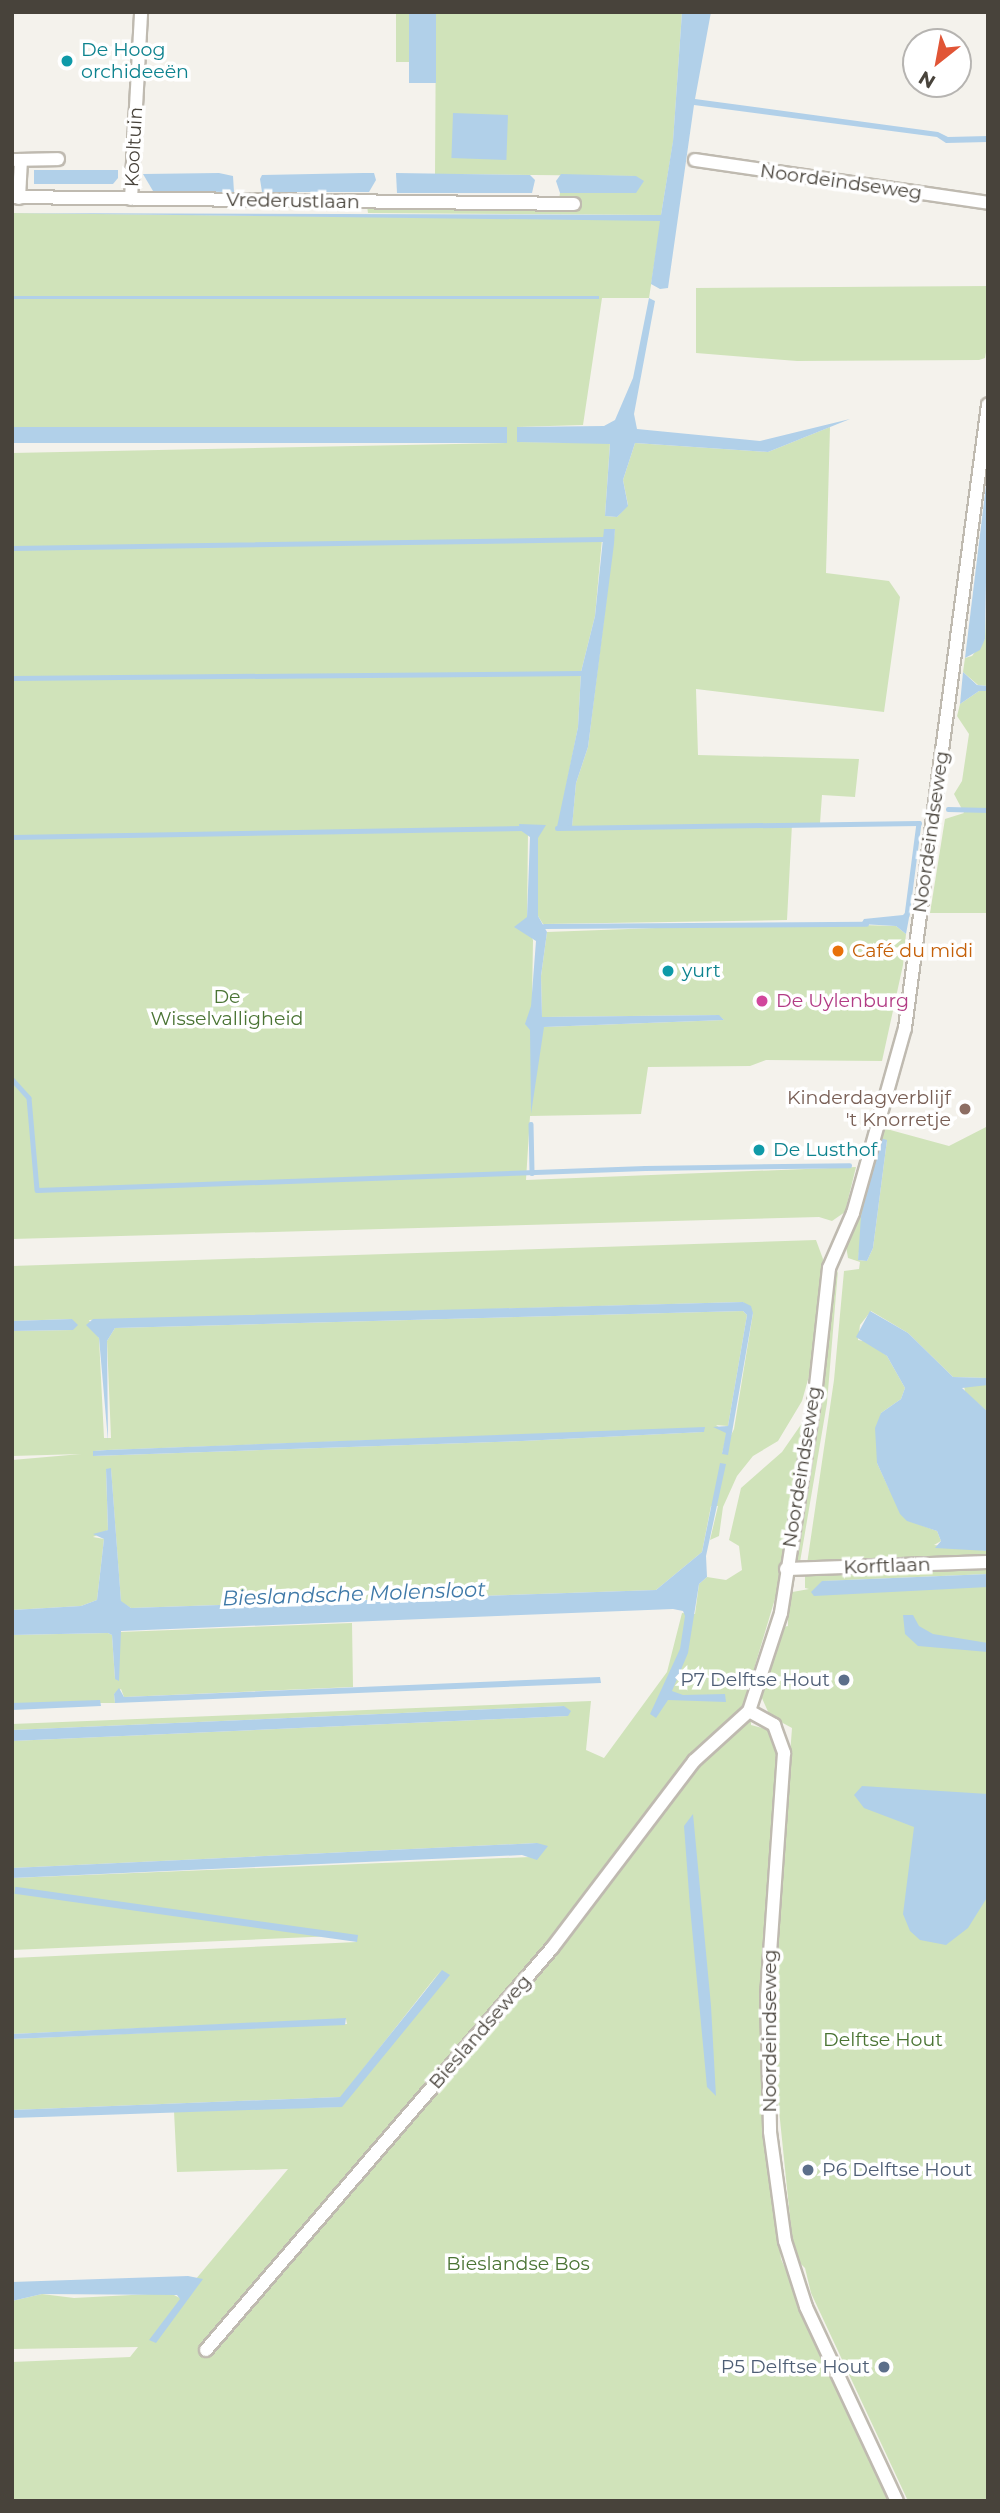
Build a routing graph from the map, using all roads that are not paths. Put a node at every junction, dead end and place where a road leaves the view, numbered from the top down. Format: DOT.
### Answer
graph roads {
  1 [pos="141,12"];
  2 [pos="58,159"];
  3 [pos="17,160"];
  4 [pos="695,160"];
  5 [pos="16,197"];
  6 [pos="131,199"];
  7 [pos="988,203"];
  8 [pos="574,204"];
  9 [pos="988,405"];
  10 [pos="988,1562"];
  11 [pos="786,1569"];
  12 [pos="749,1711"];
  13 [pos="206,2350"];
  14 [pos="897,2501"];
  1 -- 6 [label="street, Kooltuin"];
  2 -- 3 [label="street"];
  3 -- 5 [label="street"];
  4 -- 7 [label="street, Noordeindseweg"];
  5 -- 6 [label="street, Vrederustlaan"];
  6 -- 8 [label="street, Vrederustlaan"];
  9 -- 11 [label="street, Noordeindseweg"];
  10 -- 11 [label="street, Korftlaan"];
  11 -- 12 [label="street, Noordeindseweg"];
  12 -- 13 [label="street, Bieslandseweg"];
  12 -- 14 [label="street, Noordeindseweg"];
}
